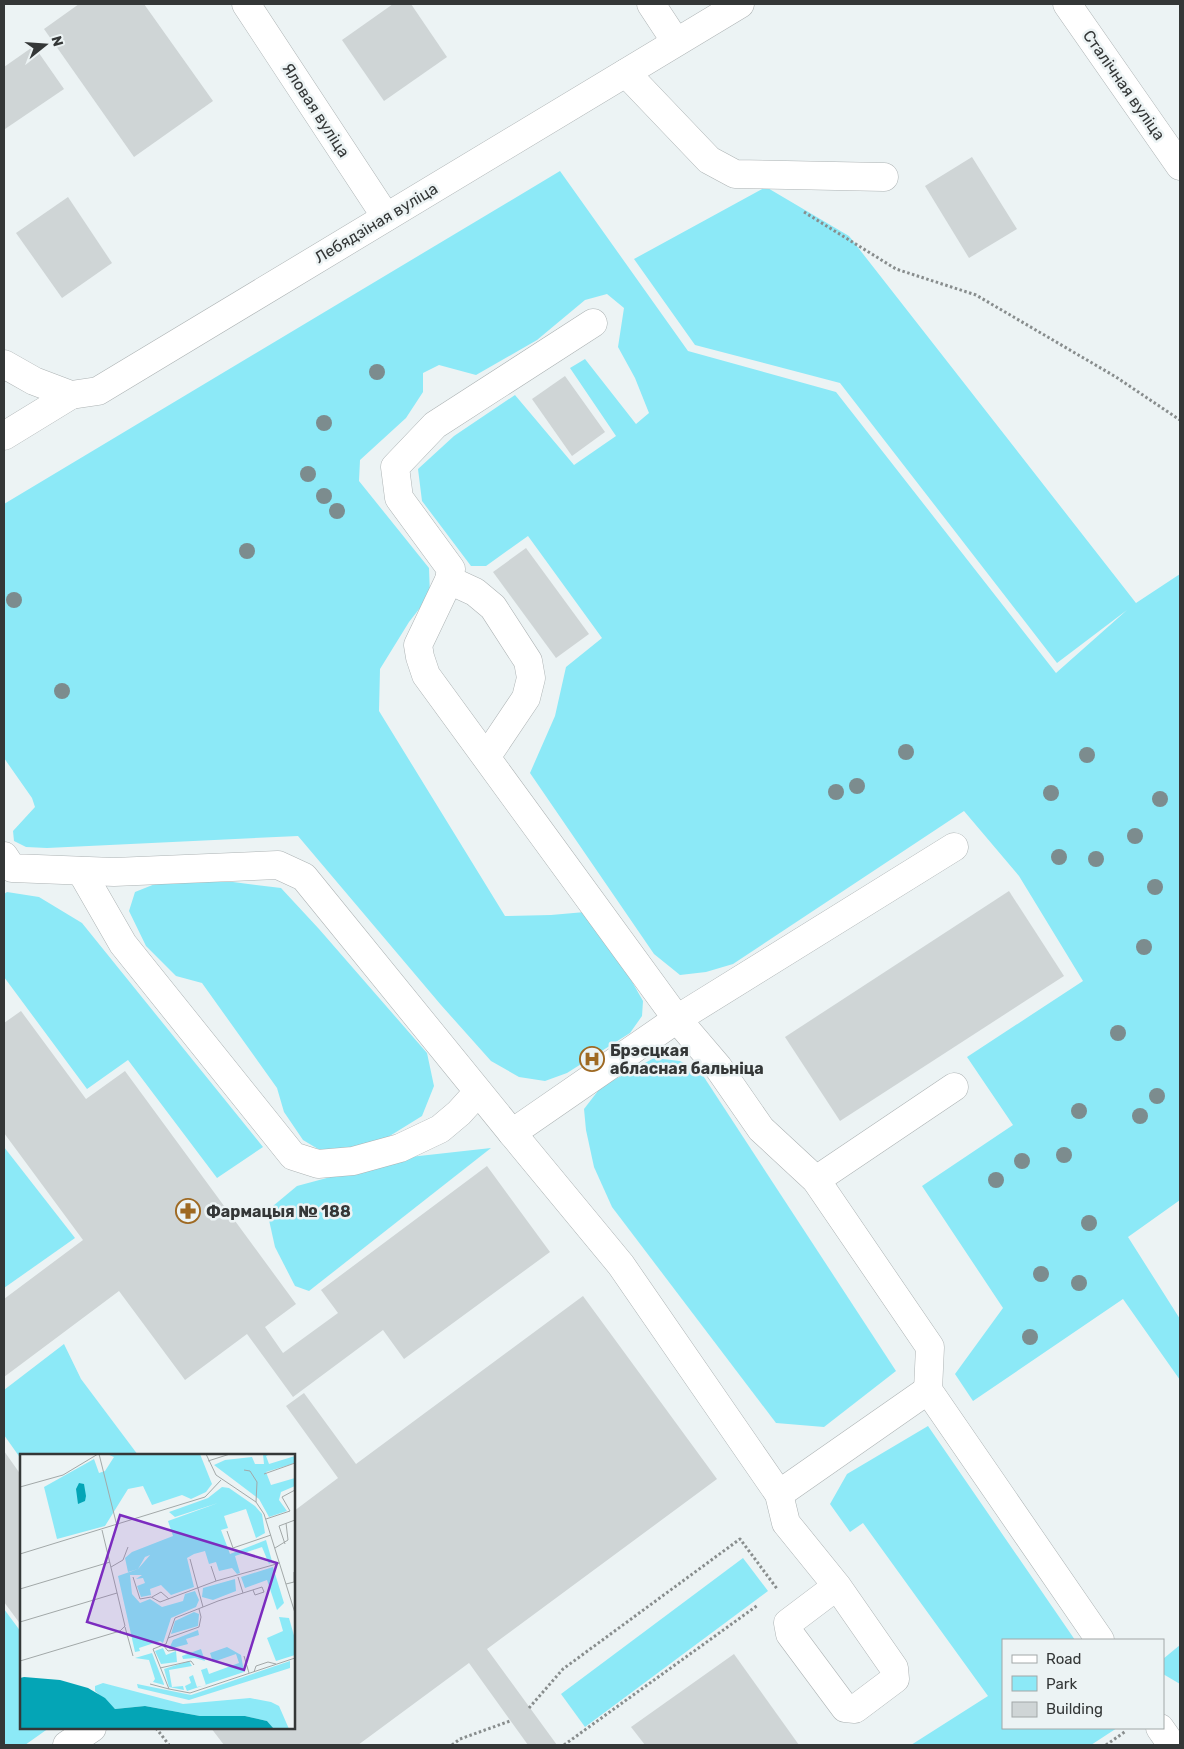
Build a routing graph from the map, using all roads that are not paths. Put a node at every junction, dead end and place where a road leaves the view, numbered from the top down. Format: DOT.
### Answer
graph roads {
  1 [pos="246,4"];
  2 [pos="651,4"];
  3 [pos="740,4"];
  4 [pos="1068,4"];
  5 [pos="676,42"];
  6 [pos="626,73"];
  7 [pos="1180,166"];
  8 [pos="884,177"];
  9 [pos="386,217"];
  10 [pos="593,323"];
  11 [pos="4,364"];
  12 [pos="72,395"];
  13 [pos="4,436"];
  14 [pos="449,580"];
  15 [pos="487,756"];
  16 [pos="954,847"];
  17 [pos="4,856"];
  18 [pos="81,870"];
  19 [pos="677,1019"];
  20 [pos="954,1087"];
  21 [pos="478,1092"];
  22 [pos="512,1133"];
  23 [pos="816,1180"];
  24 [pos="928,1390"];
  25 [pos="779,1494"];
  26 [pos="837,1586"];
  27 [pos="1099,1639"];
  28 [pos="91,1729"];
  29 [pos="1161,1729"];
  30 [pos="67,1745"];
  31 [pos="1172,1745"];
  1 -- 9 [label="street, Яловая вуліца"];
  2 -- 5 [label="street"];
  3 -- 5 [label="street, Лебядзіная вуліца"];
  4 -- 7 [label="street, Сталічная вуліца"];
  5 -- 6 [label="street, Лебядзіная вуліца"];
  6 -- 8 [label="street"];
  6 -- 9 [label="street, Лебядзіная вуліца"];
  9 -- 12 [label="street, Лебядзіная вуліца"];
  10 -- 14 [label="street"];
  11 -- 12 [label="street, Лебядзіная вуліца"];
  12 -- 13 [label="street"];
  14 -- 15 [label="street"];
  14 -- 15 [label="street"];
  15 -- 19 [label="street"];
  16 -- 19 [label="street"];
  17 -- 18 [label="street"];
  18 -- 21 [label="street"];
  18 -- 21 [label="street"];
  19 -- 22 [label="street"];
  19 -- 23 [label="street"];
  20 -- 23 [label="street"];
  21 -- 22 [label="street"];
  22 -- 25 [label="street"];
  23 -- 24 [label="street"];
  24 -- 25 [label="street"];
  24 -- 27 [label="street"];
  25 -- 26 [label="street"];
  28 -- 30 [label="street"];
  29 -- 31 [label="street"];
}
